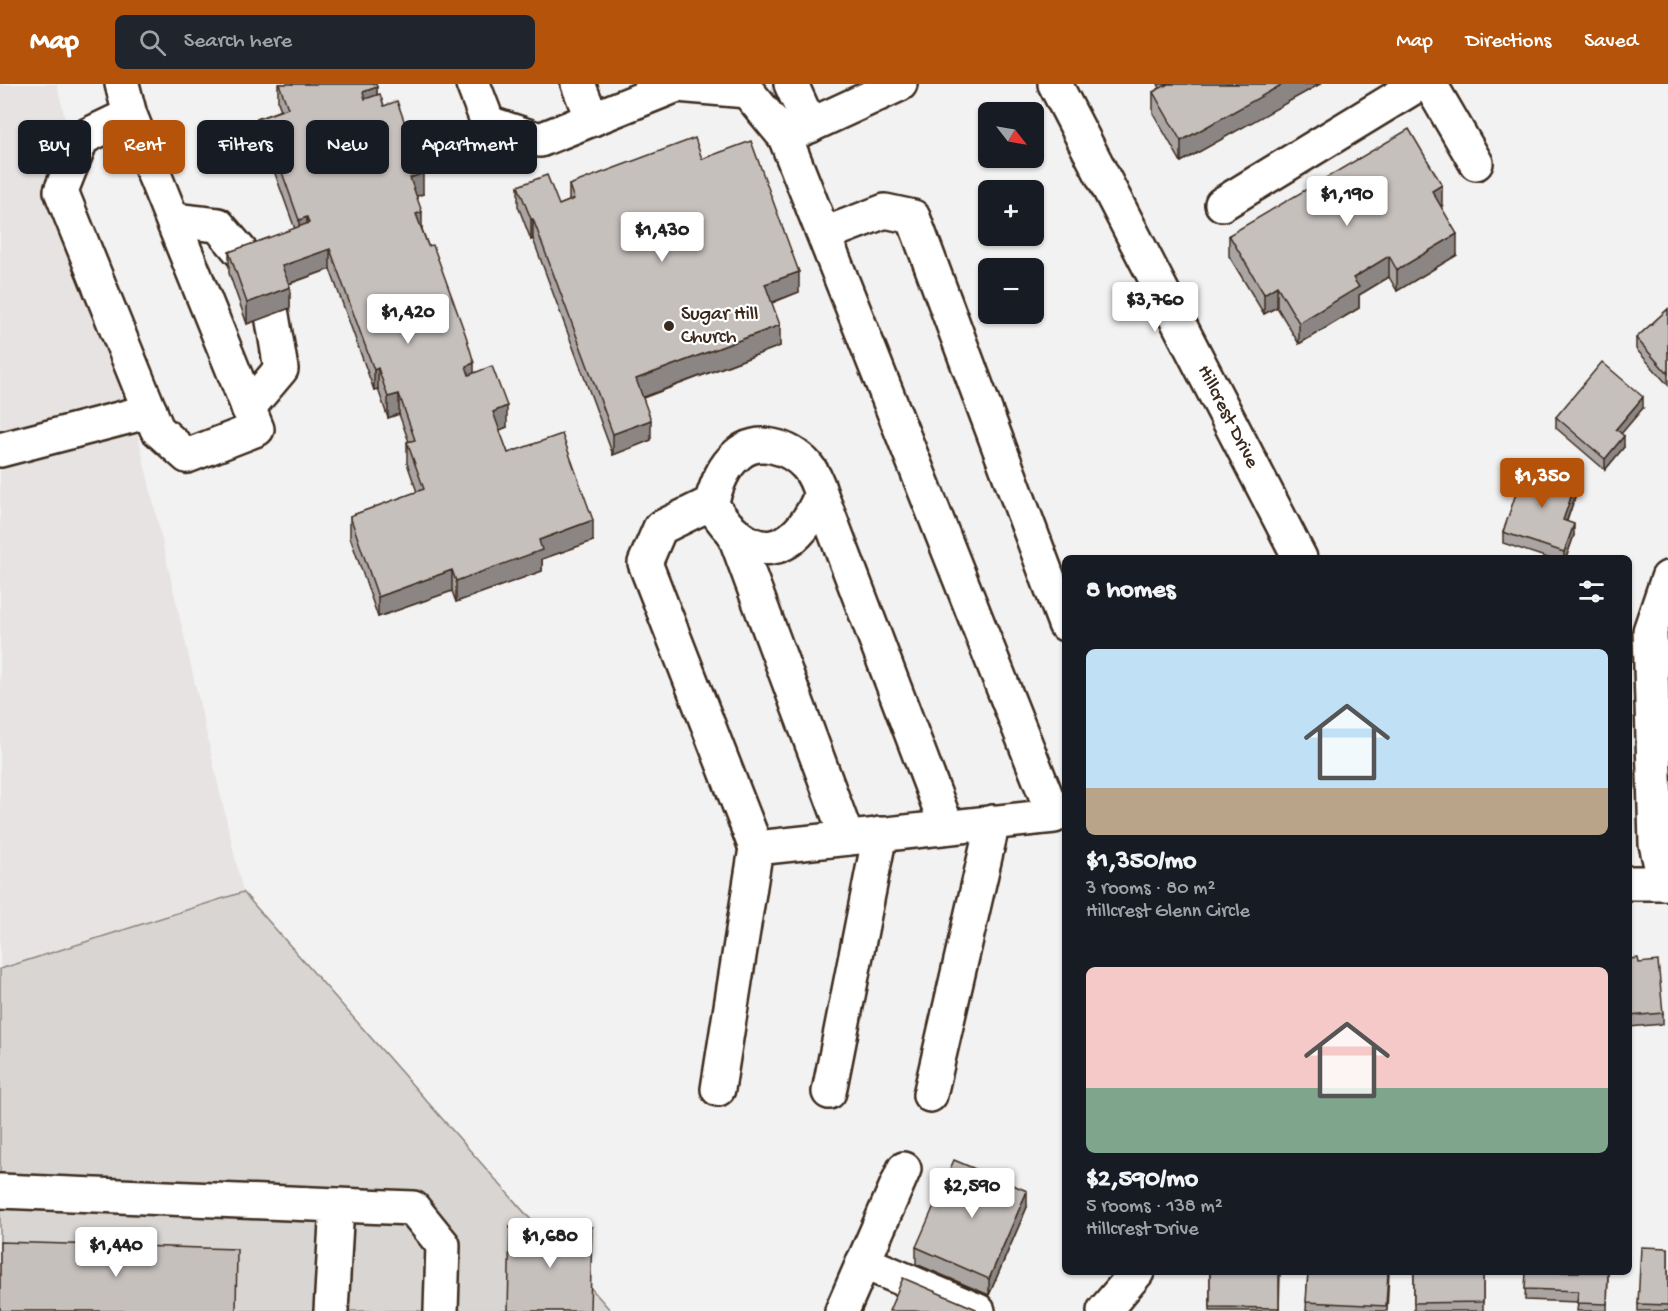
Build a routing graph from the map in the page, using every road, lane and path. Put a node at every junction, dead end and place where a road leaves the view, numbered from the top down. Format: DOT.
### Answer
graph roads {
  1 [pos="473,84"];
  2 [pos="578,84"];
  3 [pos="677,84"];
  4 [pos="791,84"];
  5 [pos="900,84"];
  6 [pos="1055,84"];
  7 [pos="1419,84"];
  8 [pos="1430,84"];
  9 [pos="126,99"];
  10 [pos="592,119"];
  11 [pos="798,132"];
  12 [pos="1476,163"];
  13 [pos="1222,204"];
  14 [pos="172,220"];
  15 [pos="825,234"];
  16 [pos="248,408"];
  17 [pos="150,411"];
  18 [pos="0,450"];
  19 [pos="821,495"];
  20 [pos="711,503"];
  21 [pos="733,531"];
  22 [pos="1298,555"];
  23 [pos="1668,578"];
  24 [pos="1062,616"];
  25 [pos="1060,815"];
  26 [pos="993,822"];
  27 [pos="946,827"];
  28 [pos="880,834"];
  29 [pos="847,838"];
  30 [pos="756,848"];
  31 [pos="1632,883"];
  32 [pos="1666,883"];
  33 [pos="718,1089"];
  34 [pos="829,1092"];
  35 [pos="930,1095"];
  36 [pos="904,1169"];
  37 [pos="0,1191"];
  38 [pos="337,1205"];
  39 [pos="863,1262"];
  40 [pos="1134,1275"];
  41 [pos="331,1311"];
  42 [pos="441,1311"];
  43 [pos="842,1311"];
  44 [pos="978,1311"];
  45 [pos="1104,1311"];
  1 -- 10 [label="street"];
  2 -- 10 [label="street"];
  3 -- 10 [label="street"];
  3 -- 11 [label="street"];
  4 -- 11 [label="street"];
  5 -- 11 [label="street"];
  6 -- 22 [label="street, Hillcrest Drive"];
  7 -- 13 [label="street"];
  8 -- 12 [label="street"];
  9 -- 14 [label="street"];
  9 -- 17 [label="street"];
  11 -- 15 [label="street"];
  14 -- 16 [label="street"];
  14 -- 16 [label="street"];
  15 -- 24 [label="street"];
  15 -- 25 [label="street"];
  16 -- 17 [label="street"];
  17 -- 18 [label="street"];
  19 -- 20 [label="street"];
  19 -- 21 [label="street"];
  19 -- 27 [label="street"];
  20 -- 21 [label="street"];
  20 -- 30 [label="street"];
  21 -- 29 [label="street"];
  23 -- 32 [label="street"];
  25 -- 26 [label="street"];
  26 -- 27 [label="street"];
  26 -- 35 [label="street"];
  27 -- 28 [label="street"];
  28 -- 29 [label="street"];
  28 -- 34 [label="street"];
  29 -- 30 [label="street"];
  30 -- 33 [label="street"];
  31 -- 32 [label="street"];
  36 -- 39 [label="street"];
  37 -- 38 [label="street"];
  38 -- 41 [label="street"];
  38 -- 42 [label="street"];
  39 -- 43 [label="street"];
  39 -- 44 [label="street"];
  40 -- 45 [label="street"];
}
